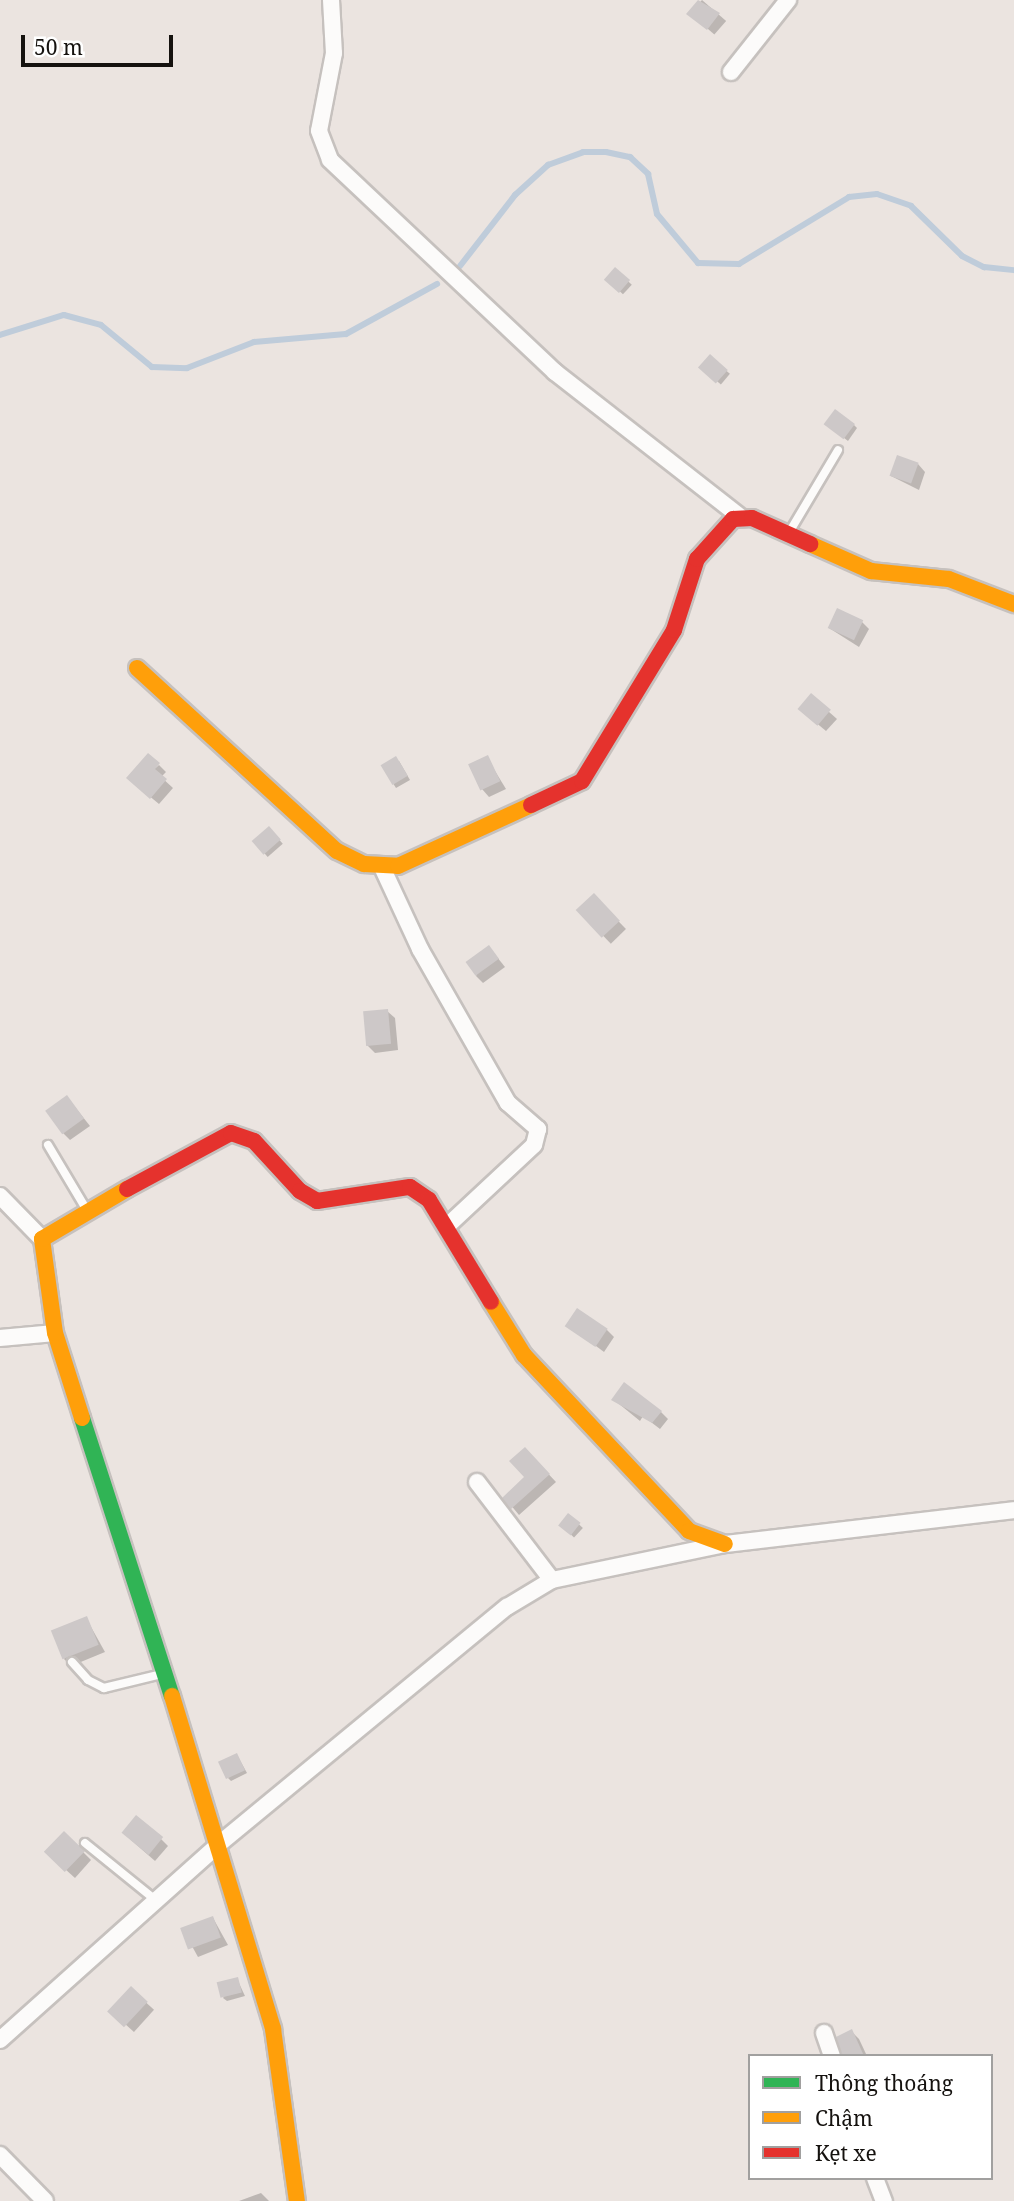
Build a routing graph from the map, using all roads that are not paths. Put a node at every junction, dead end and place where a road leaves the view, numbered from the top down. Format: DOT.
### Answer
graph roads {
  1 [pos="331,0"];
  2 [pos="788,0"];
  3 [pos="731,72"];
  4 [pos="838,450"];
  5 [pos="739,516"];
  6 [pos="788,534"];
  7 [pos="1014,604"];
  8 [pos="137,668"];
  9 [pos="382,867"];
  10 [pos="48,1145"];
  11 [pos="0,1196"];
  12 [pos="87,1210"];
  13 [pos="446,1227"];
  14 [pos="42,1239"];
  15 [pos="55,1333"];
  16 [pos="0,1338"];
  17 [pos="477,1482"];
  18 [pos="1014,1510"];
  19 [pos="724,1544"];
  20 [pos="552,1580"];
  21 [pos="72,1662"];
  22 [pos="162,1674"];
  23 [pos="85,1843"];
  24 [pos="219,1844"];
  25 [pos="158,1901"];
  26 [pos="824,2033"];
  27 [pos="0,2040"];
  28 [pos="831,2054"];
  29 [pos="0,2155"];
  30 [pos="877,2180"];
  31 [pos="45,2201"];
  32 [pos="297,2201"];
  33 [pos="884,2201"];
  1 -- 5 [label="street"];
  2 -- 3 [label="street"];
  4 -- 6 [label="lane"];
  5 -- 6 [label="street"];
  5 -- 9 [label="street"];
  6 -- 7 [label="street"];
  8 -- 9 [label="street"];
  9 -- 13 [label="street"];
  10 -- 12 [label="lane"];
  11 -- 14 [label="street"];
  12 -- 13 [label="street"];
  12 -- 14 [label="street"];
  13 -- 19 [label="street"];
  14 -- 15 [label="street"];
  15 -- 16 [label="street"];
  15 -- 22 [label="street"];
  17 -- 20 [label="street"];
  18 -- 19 [label="street"];
  19 -- 20 [label="street"];
  20 -- 24 [label="street"];
  21 -- 22 [label="lane"];
  22 -- 24 [label="street"];
  23 -- 25 [label="lane"];
  24 -- 25 [label="street"];
  24 -- 32 [label="street"];
  25 -- 27 [label="street"];
  26 -- 28 [label="street"];
  29 -- 31 [label="street"];
  30 -- 33 [label="street"];
}
